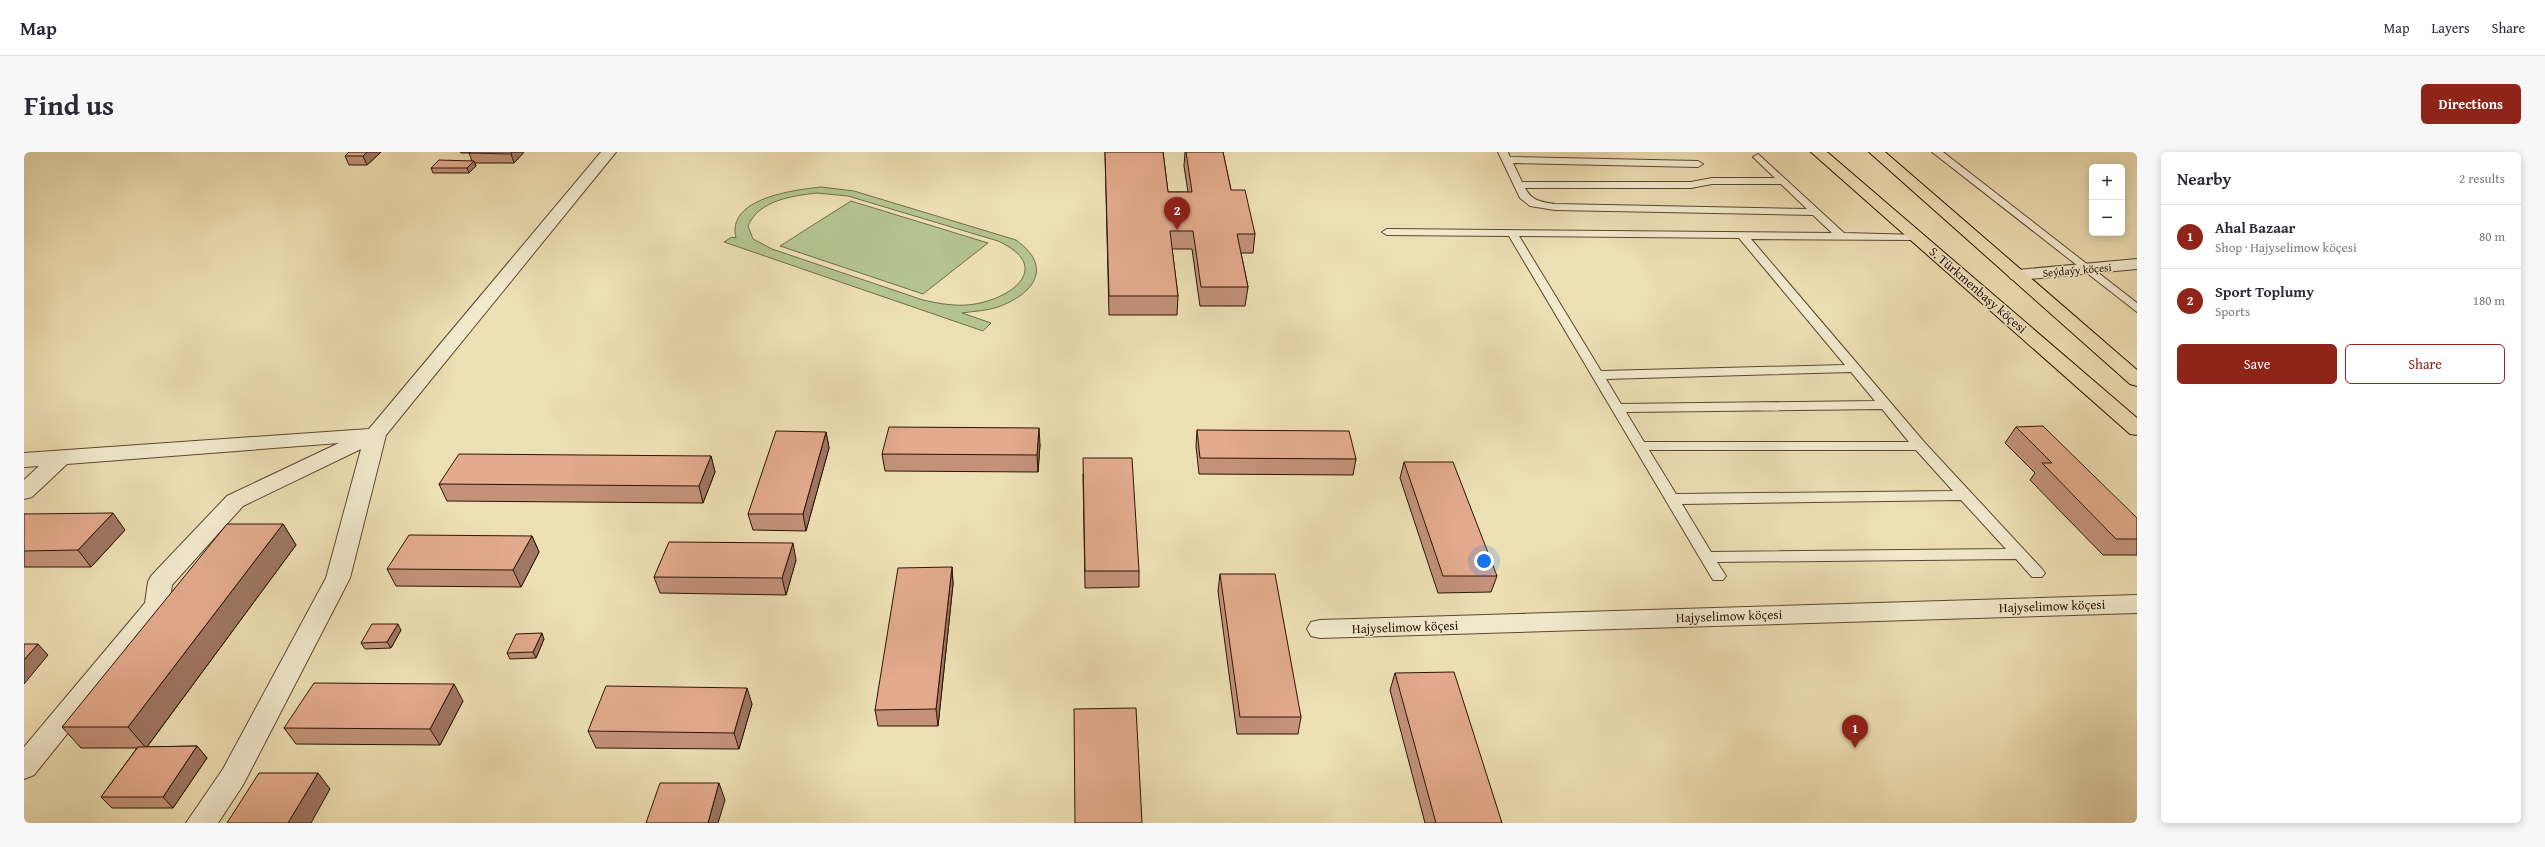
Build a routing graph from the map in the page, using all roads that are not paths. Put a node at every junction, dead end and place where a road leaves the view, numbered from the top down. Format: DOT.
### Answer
graph roads {
  1 [pos="610,152"];
  2 [pos="1818,152"];
  3 [pos="1876,152"];
  4 [pos="1937,152"];
  5 [pos="1505,156"];
  6 [pos="1758,157"];
  7 [pos="1698,164"];
  8 [pos="1784,181"];
  9 [pos="1520,185"];
  10 [pos="1816,212"];
  11 [pos="1387,232"];
  12 [pos="1512,233"];
  13 [pos="1742,235"];
  14 [pos="1841,236"];
  15 [pos="1916,237"];
  16 [pos="2137,264"];
  17 [pos="2085,269"];
  18 [pos="2017,275"];
  19 [pos="2137,309"];
  20 [pos="1853,368"];
  21 [pos="1598,375"];
  22 [pos="2137,380"];
  23 [pos="1886,405"];
  24 [pos="1618,408"];
  25 [pos="2137,429"];
  26 [pos="376,434"];
  27 [pos="1641,446"];
  28 [pos="1920,446"];
  29 [pos="61,457"];
  30 [pos="24,460"];
  31 [pos="24,492"];
  32 [pos="1967,495"];
  33 [pos="1673,500"];
  34 [pos="2019,554"];
  35 [pos="1706,557"];
  36 [pos="2036,573"];
  37 [pos="1718,576"];
  38 [pos="2137,604"];
  39 [pos="1320,629"];
  40 [pos="24,767"];
  41 [pos="201,823"];
  1 -- 26 [label="street"];
  2 -- 15 [label="highway, S. Türkmenbaşy köçesi"];
  3 -- 18 [label="highway"];
  4 -- 17 [label="lane"];
  5 -- 7 [label="lane"];
  5 -- 9 [label="lane"];
  6 -- 8 [label="lane"];
  8 -- 9 [label="lane"];
  8 -- 10 [label="lane"];
  9 -- 10 [label="lane"];
  10 -- 14 [label="lane"];
  11 -- 12 [label="lane"];
  12 -- 13 [label="lane"];
  12 -- 21 [label="lane"];
  13 -- 14 [label="lane"];
  13 -- 20 [label="lane"];
  14 -- 15 [label="lane"];
  15 -- 25 [label="highway, S. Türkmenbaşy köçesi"];
  16 -- 17 [label="street, Seýdaýy köçesi"];
  17 -- 18 [label="street, Seýdaýy köçesi"];
  17 -- 19 [label="lane"];
  18 -- 22 [label="highway"];
  20 -- 21 [label="lane"];
  20 -- 23 [label="lane"];
  21 -- 24 [label="lane"];
  23 -- 24 [label="lane"];
  23 -- 28 [label="lane"];
  24 -- 27 [label="lane"];
  26 -- 29 [label="street"];
  26 -- 40 [label="street"];
  26 -- 41 [label="street"];
  27 -- 28 [label="lane"];
  27 -- 33 [label="lane"];
  28 -- 32 [label="lane"];
  29 -- 30 [label="street"];
  29 -- 31 [label="street"];
  32 -- 33 [label="lane"];
  32 -- 34 [label="lane"];
  33 -- 35 [label="lane"];
  34 -- 35 [label="lane"];
  34 -- 36 [label="lane"];
  35 -- 37 [label="lane"];
  38 -- 39 [label="street, Hajyselimow köçesi"];
}
